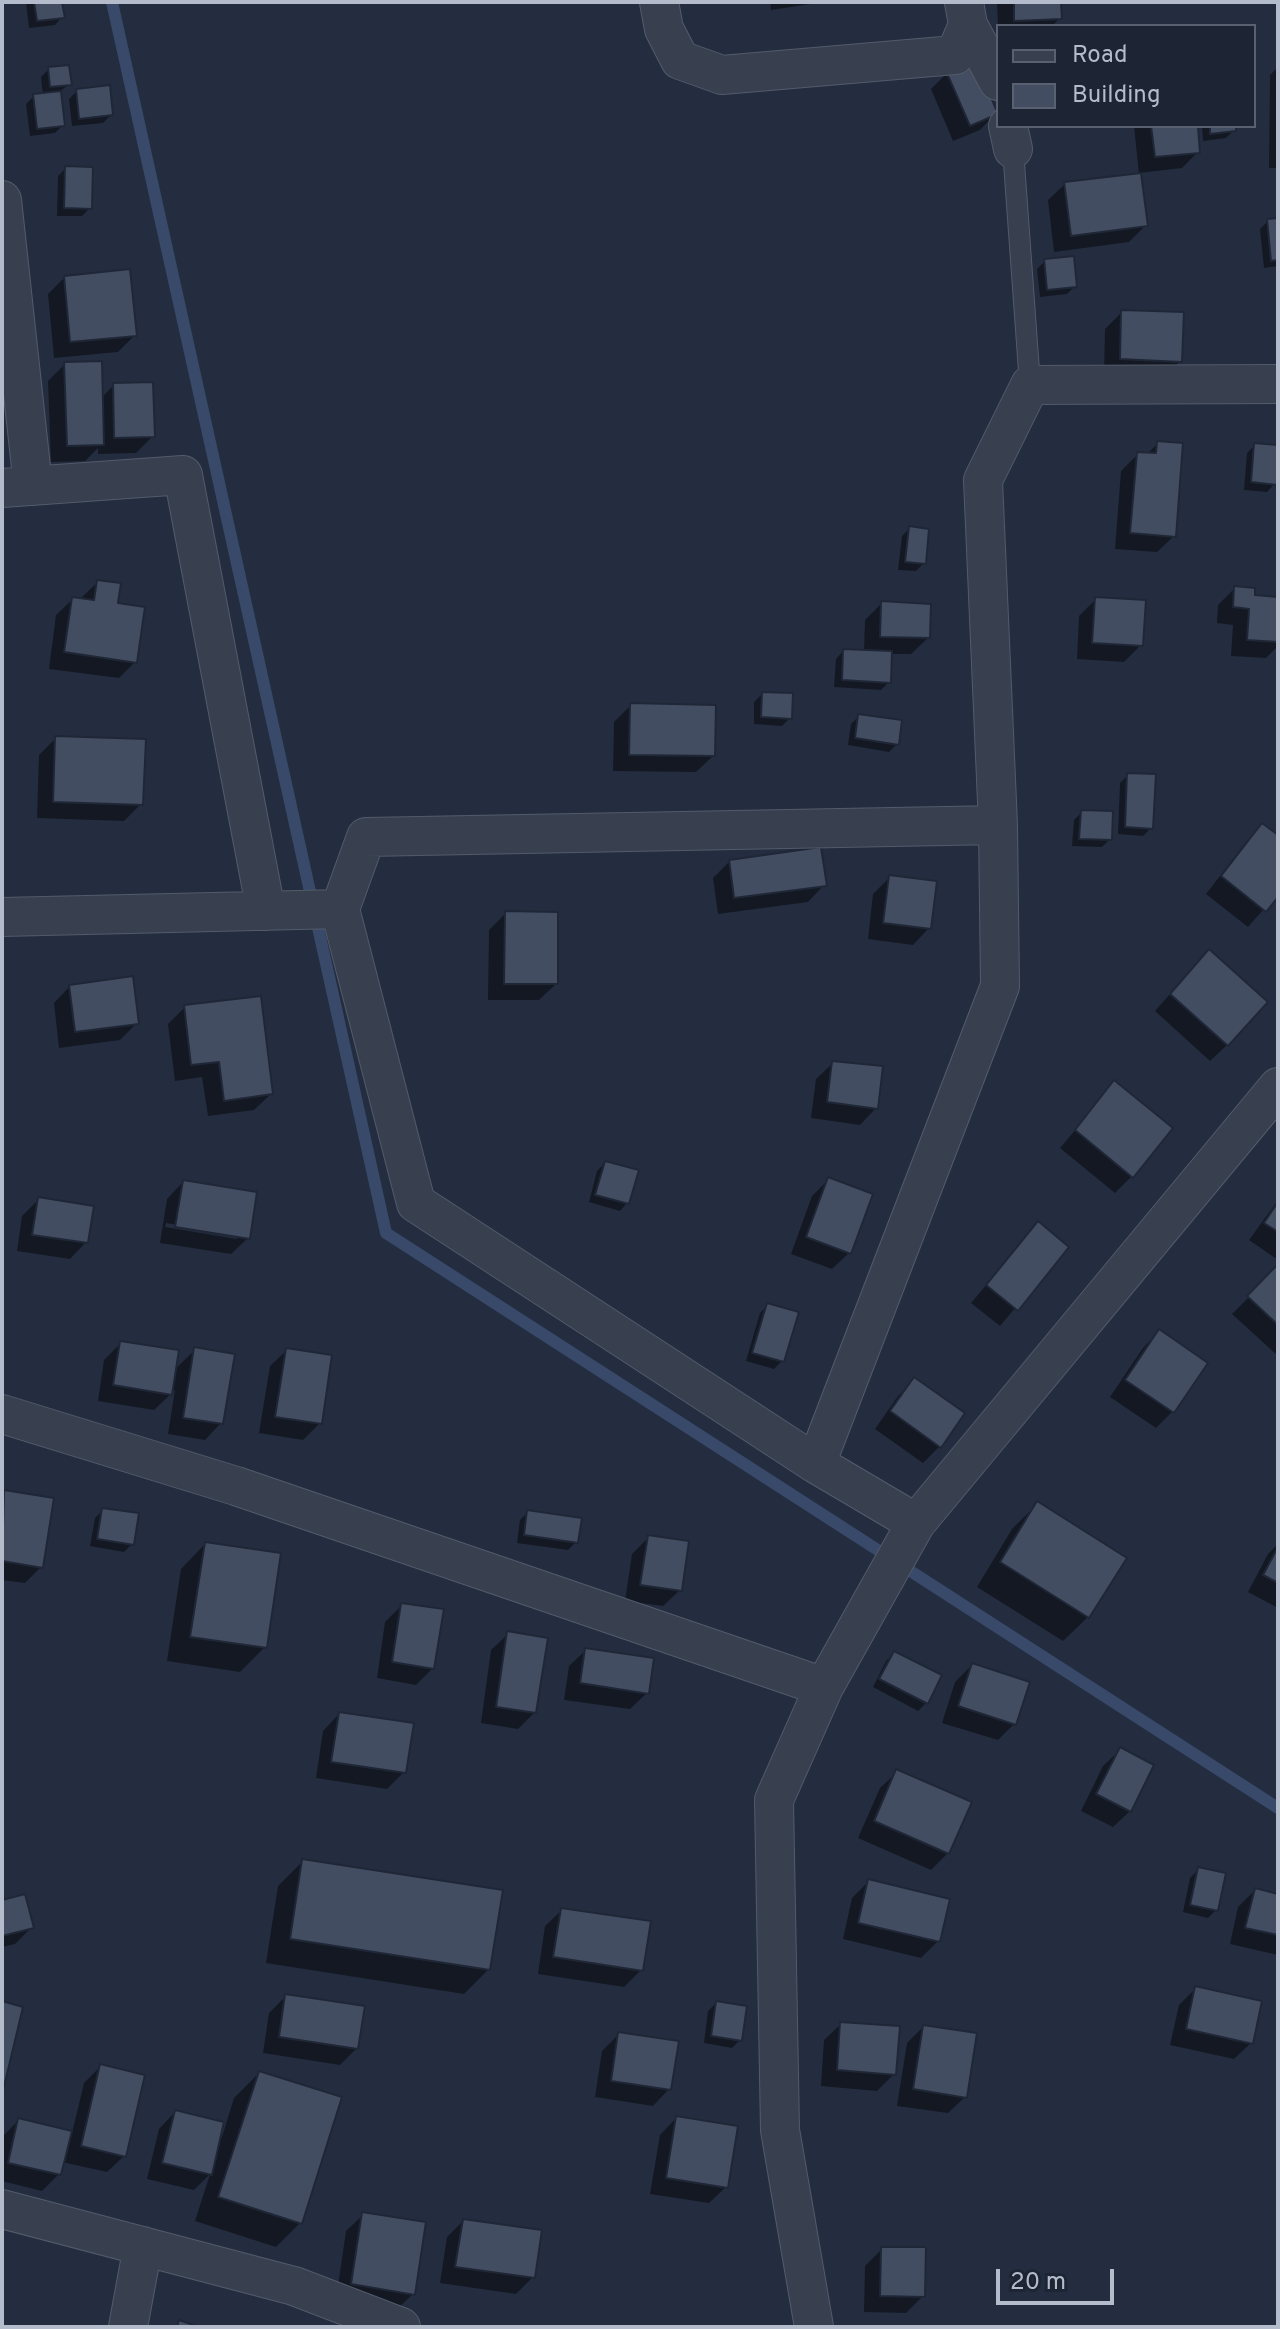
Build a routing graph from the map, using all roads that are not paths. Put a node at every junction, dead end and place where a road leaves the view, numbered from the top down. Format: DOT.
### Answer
graph roads {
  1 [pos="659,2"];
  2 [pos="966,14"];
  3 [pos="996,77"];
  4 [pos="1011,137"];
  5 [pos="2,200"];
  6 [pos="1278,384"];
  7 [pos="1030,385"];
  8 [pos="18,487"];
  9 [pos="998,825"];
  10 [pos="304,910"];
  11 [pos="2,917"];
  12 [pos="1278,1087"];
  13 [pos="2,1414"];
  14 [pos="816,1464"];
  15 [pos="908,1536"];
  16 [pos="824,1687"];
  17 [pos="2,2209"];
  18 [pos="143,2246"];
  19 [pos="128,2327"];
  20 [pos="401,2327"];
  21 [pos="814,2327"];
  1 -- 2 [label="street"];
  2 -- 3 [label="street"];
  4 -- 7 [label="lane"];
  5 -- 8 [label="street"];
  6 -- 7 [label="street"];
  7 -- 9 [label="street"];
  8 -- 10 [label="street"];
  9 -- 10 [label="street"];
  9 -- 14 [label="street"];
  10 -- 11 [label="street"];
  10 -- 14 [label="street"];
  12 -- 15 [label="street"];
  13 -- 16 [label="street"];
  14 -- 15 [label="street"];
  15 -- 16 [label="street"];
  16 -- 21 [label="street"];
  17 -- 18 [label="street"];
  18 -- 19 [label="street"];
  18 -- 20 [label="street"];
}
